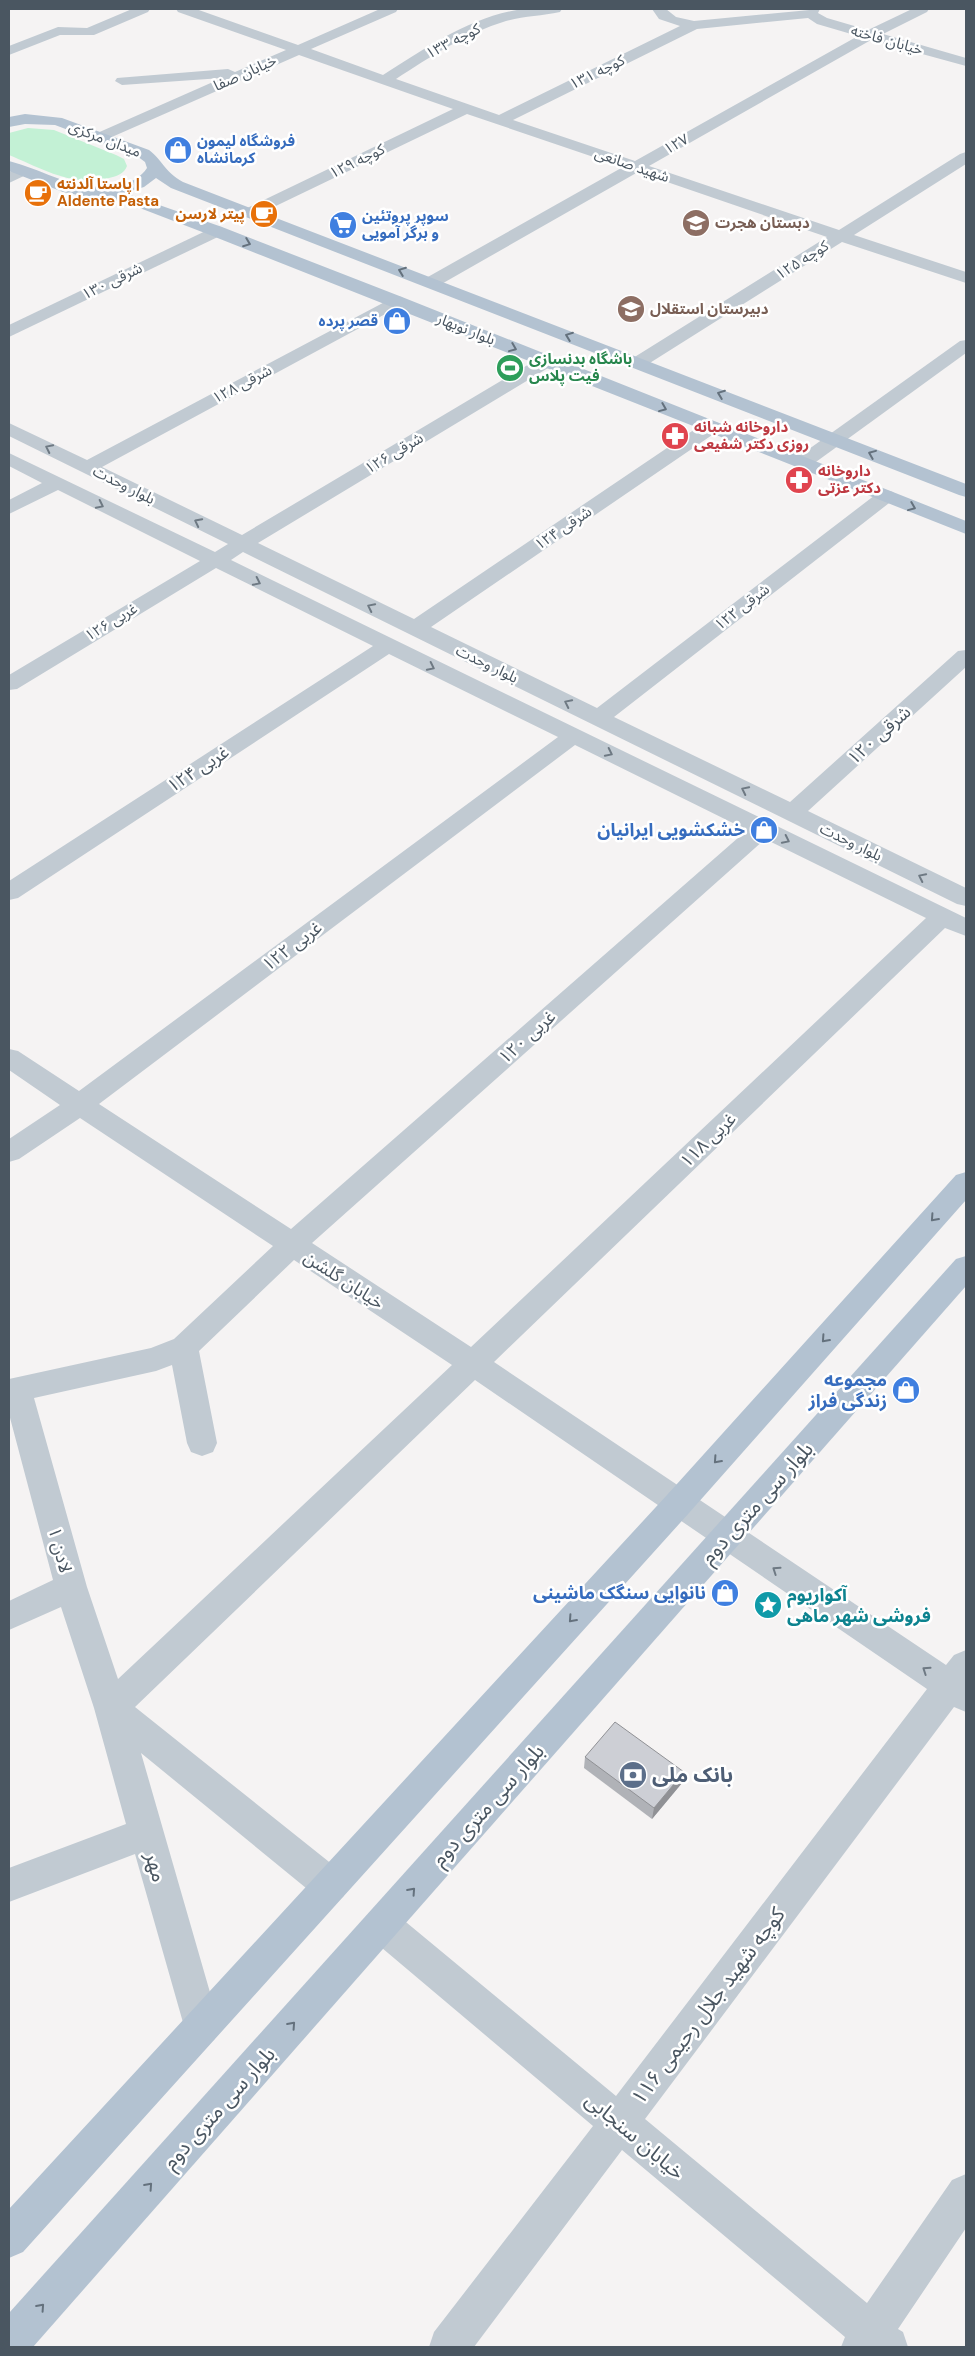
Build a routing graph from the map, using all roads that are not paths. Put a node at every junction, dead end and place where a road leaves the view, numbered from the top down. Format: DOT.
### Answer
graph roads {
  1 [pos="143,9"];
  2 [pos="183,9"];
  3 [pos="391,9"];
  4 [pos="555,9"];
  5 [pos="659,9"];
  6 [pos="922,9"];
  7 [pos="812,11"];
  8 [pos="226,12"];
  9 [pos="211,18"];
  10 [pos="542,25"];
  11 [pos="694,25"];
  12 [pos="472,29"];
  13 [pos="869,35"];
  14 [pos="299,49"];
  15 [pos="9,51"];
  16 [pos="966,62"];
  17 [pos="249,71"];
  18 [pos="384,80"];
  19 [pos="122,81"];
  20 [pos="466,108"];
  21 [pos="9,115"];
  22 [pos="25,119"];
  23 [pos="500,120"];
  24 [pos="9,122"];
  25 [pos="100,137"];
  26 [pos="966,157"];
  27 [pos="637,166"];
  28 [pos="155,168"];
  29 [pos="13,172"];
  30 [pos="102,192"];
  31 [pos="249,213"];
  32 [pos="216,231"];
  33 [pos="841,235"];
  34 [pos="966,278"];
  35 [pos="432,282"];
  36 [pos="396,301"];
  37 [pos="9,332"];
  38 [pos="966,345"];
  39 [pos="547,361"];
  40 [pos="639,362"];
  41 [pos="711,427"];
  42 [pos="9,429"];
  43 [pos="837,440"];
  44 [pos="9,459"];
  45 [pos="802,463"];
  46 [pos="88,467"];
  47 [pos="57,483"];
  48 [pos="966,491"];
  49 [pos="886,496"];
  50 [pos="9,508"];
  51 [pos="966,528"];
  52 [pos="242,544"];
  53 [pos="214,560"];
  54 [pos="414,628"];
  55 [pos="388,645"];
  56 [pos="966,656"];
  57 [pos="9,684"];
  58 [pos="598,718"];
  59 [pos="573,736"];
  60 [pos="792,813"];
  61 [pos="763,828"];
  62 [pos="9,892"];
  63 [pos="966,898"];
  64 [pos="955,922"];
  65 [pos="9,1058"];
  66 [pos="79,1105"];
  67 [pos="9,1152"];
  68 [pos="966,1182"];
  69 [pos="291,1246"];
  70 [pos="966,1267"];
  71 [pos="184,1347"];
  72 [pos="474,1364"];
  73 [pos="13,1390"];
  74 [pos="202,1443"];
  75 [pos="678,1504"];
  76 [pos="727,1536"];
  77 [pos="70,1587"];
  78 [pos="9,1616"];
  79 [pos="961,1683"];
  80 [pos="111,1708"];
  81 [pos="146,1833"];
  82 [pos="9,1885"];
  83 [pos="330,1885"];
  84 [pos="382,1925"];
  85 [pos="201,2027"];
  86 [pos="619,2123"];
  87 [pos="966,2194"];
  88 [pos="9,2238"];
  89 [pos="873,2342"];
  90 [pos="9,2343"];
  91 [pos="449,2347"];
  1 -- 15 [label="street"];
  2 -- 9 [label="street, شهید صانعی"];
  3 -- 14 [label="street, خیابان صفا"];
  4 -- 12 [label="street, کوچه ۱۳۳"];
  5 -- 11 [label="street"];
  6 -- 13 [label="street, ۱۲۷"];
  7 -- 11 [label="street"];
  7 -- 13 [label="street, خیابان فاخته"];
  8 -- 9 [label="street"];
  9 -- 14 [label="street, شهید صانعی"];
  10 -- 12 [label="street"];
  11 -- 23 [label="street, کوچه ۱۳۱"];
  12 -- 18 [label="street, کوچه ۱۳۳"];
  13 -- 16 [label="street, خیابان فاخته"];
  13 -- 27 [label="street, ۱۲۷"];
  14 -- 17 [label="street, خیابان صفا"];
  14 -- 18 [label="street, شهید صانعی"];
  17 -- 19 [label="street"];
  17 -- 25 [label="street, خیابان صفا"];
  18 -- 20 [label="street, شهید صانعی"];
  20 -- 23 [label="street, شهید صانعی"];
  20 -- 31 [label="street, کوچه ۱۲۹"];
  21 -- 22 [label="main road"];
  22 -- 24 [label="main road, میدان مرکزی"];
  22 -- 25 [label="main road, میدان مرکزی"];
  23 -- 27 [label="street, شهید صانعی"];
  25 -- 28 [label="main road, میدان مرکزی"];
  26 -- 33 [label="street, کوچه ۱۲۵"];
  27 -- 33 [label="street, شهید صانعی"];
  27 -- 35 [label="street, ۱۲۷"];
  28 -- 30 [label="main road, میدان مرکزی"];
  28 -- 31 [label="main road, بلوار نوبهار"];
  29 -- 30 [label="main road, میدان مرکزی"];
  30 -- 32 [label="main road, بلوار نوبهار"];
  35 -- 31 [label="main road, بلوار نوبهار, one-way"];
  32 -- 36 [label="main road, بلوار نوبهار, one-way"];
  32 -- 37 [label="street, ۱۳۰ شرقی"];
  33 -- 34 [label="street, شهید صانعی"];
  33 -- 40 [label="street, کوچه ۱۲۵"];
  40 -- 35 [label="main road, بلوار نوبهار, one-way"];
  36 -- 39 [label="main road, بلوار نوبهار, one-way"];
  36 -- 46 [label="street, ۱۲۸ شرقی"];
  38 -- 43 [label="street"];
  39 -- 41 [label="main road, بلوار نوبهار, one-way"];
  39 -- 52 [label="street, ۱۲۶ شرقی"];
  43 -- 40 [label="main road, بلوار نوبهار, one-way"];
  41 -- 45 [label="main road, بلوار نوبهار"];
  41 -- 54 [label="street, ۱۲۴ شرقی"];
  46 -- 42 [label="street, بلوار وحدت, one-way"];
  43 -- 45 [label="street"];
  48 -- 43 [label="main road, بلوار نوبهار, one-way"];
  44 -- 47 [label="street, بلوار وحدت"];
  45 -- 49 [label="main road, بلوار نوبهار"];
  52 -- 46 [label="street, بلوار وحدت, one-way"];
  47 -- 50 [label="street"];
  47 -- 53 [label="street, بلوار وحدت, one-way"];
  49 -- 51 [label="main road, بلوار نوبهار, one-way"];
  49 -- 58 [label="street, ۱۲۲ شرقی"];
  52 -- 53 [label="street, ۱۲۶ شرقی"];
  54 -- 52 [label="street, بلوار وحدت, one-way"];
  53 -- 55 [label="street, بلوار وحدت, one-way"];
  53 -- 57 [label="street, ۱۲۶ غربی"];
  58 -- 54 [label="street, بلوار وحدت, one-way"];
  55 -- 59 [label="street, بلوار وحدت, one-way"];
  55 -- 62 [label="street, ۱۲۴ غربی"];
  56 -- 60 [label="street, ۱۲۰ شرقی"];
  60 -- 58 [label="street, بلوار وحدت, one-way"];
  59 -- 61 [label="street, بلوار وحدت, one-way"];
  59 -- 66 [label="street, ۱۲۲ غربی"];
  63 -- 60 [label="street, بلوار وحدت, one-way"];
  61 -- 64 [label="street, بلوار وحدت, one-way"];
  61 -- 69 [label="street, ۱۲۰ غربی"];
  64 -- 72 [label="street, ۱۱۸ غربی"];
  65 -- 66 [label="street, خیابان گلشن"];
  66 -- 67 [label="street, ۱۲۲ غربی"];
  66 -- 69 [label="street, خیابان گلشن"];
  68 -- 75 [label="main road, one-way"];
  69 -- 71 [label="street, ۱۲۰ غربی"];
  69 -- 72 [label="street, خیابان گلشن"];
  70 -- 76 [label="main road, بلوار سی متری دوم"];
  71 -- 73 [label="street"];
  71 -- 74 [label="street"];
  72 -- 75 [label="street, خیابان گلشن"];
  72 -- 80 [label="street, ۱۱۸ غربی"];
  73 -- 77 [label="street, لادن ۱"];
  75 -- 76 [label="street, خیابان گلشن"];
  75 -- 83 [label="main road, one-way"];
  79 -- 76 [label="street, خیابان گلشن, one-way"];
  84 -- 76 [label="main road, بلوار سی متری دوم, one-way"];
  77 -- 78 [label="street"];
  77 -- 80 [label="street, لادن ۱"];
  79 -- 86 [label="street, کوچه شهید جلال رحیمی ۱۱۶"];
  80 -- 81 [label="street, مهر"];
  80 -- 83 [label="street"];
  81 -- 82 [label="street"];
  81 -- 85 [label="street, مهر"];
  83 -- 85 [label="main road"];
  84 -- 86 [label="street, خیابان سنجابی"];
  90 -- 84 [label="main road, بلوار سی متری دوم, one-way"];
  85 -- 88 [label="main road"];
  86 -- 89 [label="street, خیابان سنجابی"];
  86 -- 91 [label="street, کوچه شهید جلال رحیمی ۱۱۶"];
  87 -- 89 [label="street"];
}
